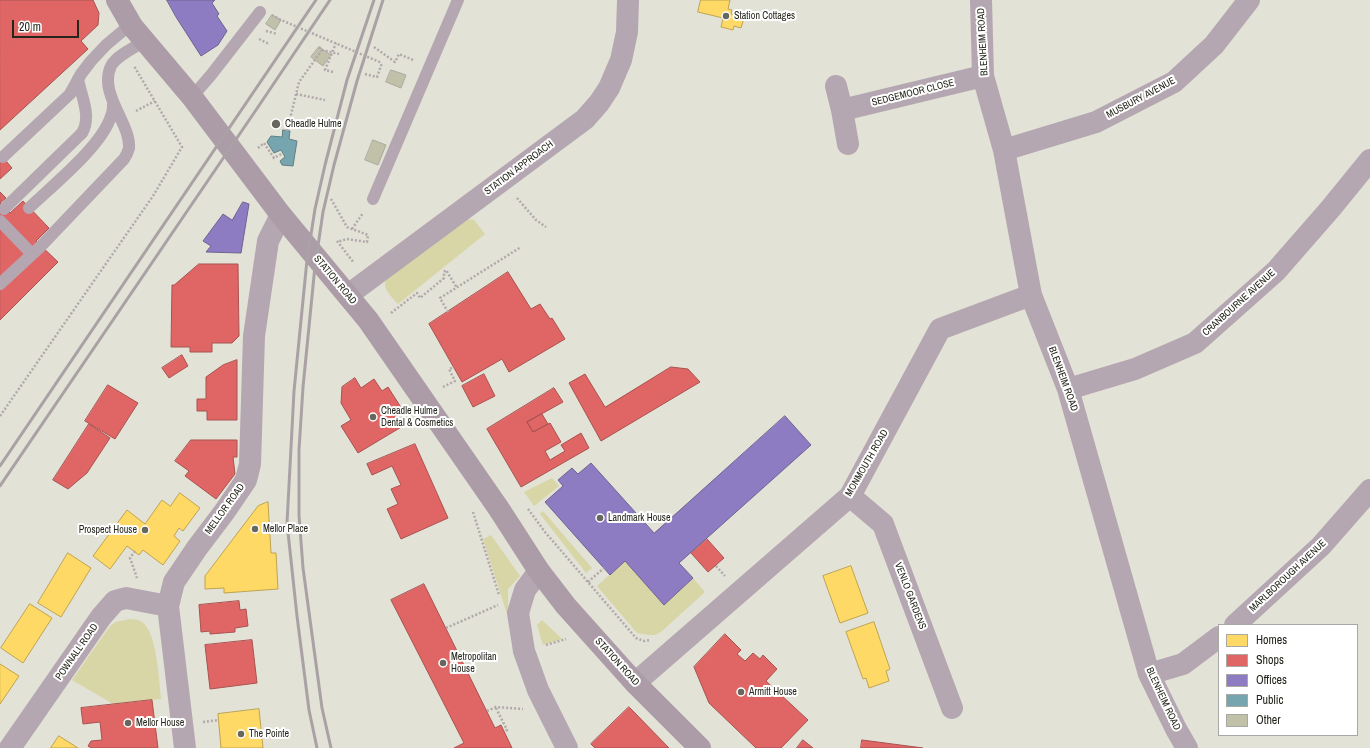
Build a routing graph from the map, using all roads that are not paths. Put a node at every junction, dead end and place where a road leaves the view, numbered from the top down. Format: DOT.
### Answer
graph roads {
  1 [pos="117,0"];
  2 [pos="458,0"];
  3 [pos="628,0"];
  4 [pos="981,0"];
  5 [pos="1249,0"];
  6 [pos="266,13"];
  7 [pos="138,32"];
  8 [pos="983,76"];
  9 [pos="78,79"];
  10 [pos="836,86"];
  11 [pos="192,97"];
  12 [pos="113,104"];
  13 [pos="842,110"];
  14 [pos="848,144"];
  15 [pos="1004,150"];
  16 [pos="3,157"];
  17 [pos="1370,160"];
  18 [pos="373,199"];
  19 [pos="29,208"];
  20 [pos="2,211"];
  21 [pos="281,215"];
  22 [pos="0,221"];
  23 [pos="32,254"];
  24 [pos="0,284"];
  25 [pos="348,295"];
  26 [pos="1031,295"];
  27 [pos="1068,389"];
  28 [pos="1370,490"];
  29 [pos="850,496"];
  30 [pos="540,571"];
  31 [pos="168,606"];
  32 [pos="1236,624"];
  33 [pos="1218,638"];
  34 [pos="1150,674"];
  35 [pos="635,683"];
  36 [pos="952,708"];
  37 [pos="10,748"];
  38 [pos="185,748"];
  39 [pos="567,748"];
  40 [pos="700,748"];
  41 [pos="1187,748"];
  1 -- 7 [label="main road, STATION ROAD"];
  2 -- 18 [label="lane"];
  3 -- 25 [label="street, STATION APPROACH"];
  4 -- 8 [label="street, BLENHEIM ROAD"];
  5 -- 15 [label="street, MUSBURY AVENUE"];
  6 -- 11 [label="lane"];
  7 -- 9 [label="lane"];
  7 -- 11 [label="main road, STATION ROAD"];
  7 -- 12 [label="lane"];
  8 -- 13 [label="street, SEDGEMOOR CLOSE"];
  8 -- 15 [label="street, BLENHEIM ROAD"];
  9 -- 16 [label="lane"];
  9 -- 20 [label="lane, bridge"];
  10 -- 13 [label="street"];
  11 -- 21 [label="main road, STATION ROAD"];
  12 -- 19 [label="lane"];
  12 -- 23 [label="lane"];
  13 -- 14 [label="street"];
  15 -- 26 [label="street, BLENHEIM ROAD"];
  17 -- 27 [label="street, CRANBOURNE AVENUE"];
  21 -- 25 [label="main road, STATION ROAD"];
  21 -- 31 [label="street, MELLOR ROAD"];
  22 -- 23 [label="lane"];
  23 -- 24 [label="lane"];
  25 -- 30 [label="main road, STATION ROAD"];
  26 -- 27 [label="street, BLENHEIM ROAD"];
  26 -- 29 [label="street, MONMOUTH ROAD"];
  27 -- 34 [label="street, BLENHEIM ROAD"];
  28 -- 32 [label="street, MARLBOROUGH AVENUE"];
  29 -- 35 [label="street, MONMOUTH ROAD"];
  29 -- 36 [label="street, VENLO GARDENS"];
  30 -- 35 [label="main road, STATION ROAD"];
  30 -- 39 [label="street"];
  31 -- 37 [label="street, POWNALL ROAD"];
  31 -- 38 [label="street, MELLOR ROAD"];
  33 -- 34 [label="street"];
  34 -- 41 [label="street, BLENHEIM ROAD"];
  35 -- 40 [label="main road, STATION ROAD"];
}
